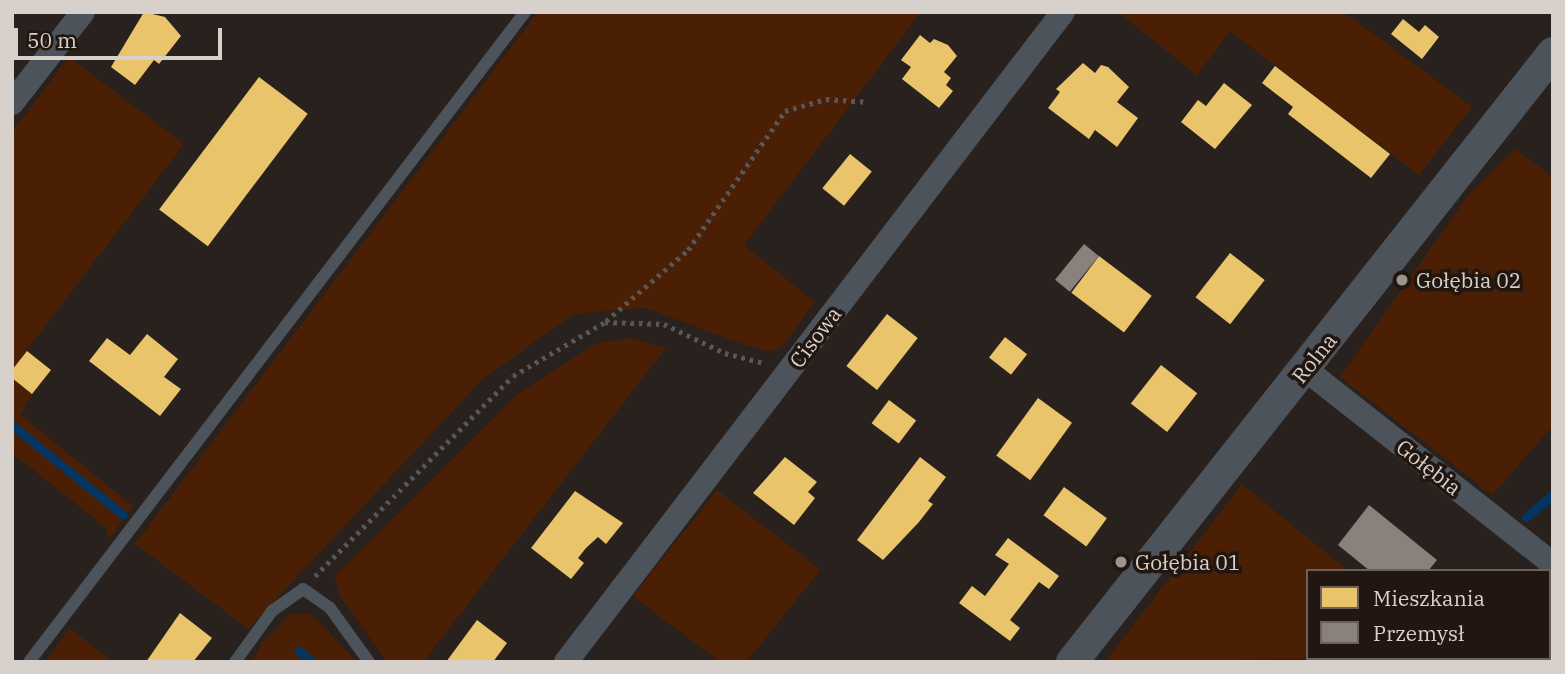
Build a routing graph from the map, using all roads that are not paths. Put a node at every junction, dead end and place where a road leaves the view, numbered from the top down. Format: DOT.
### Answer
graph roads {
  1 [pos="83,12"];
  2 [pos="525,12"];
  3 [pos="1063,12"];
  4 [pos="1553,53"];
  5 [pos="12,103"];
  6 [pos="1305,369"];
  7 [pos="1553,564"];
  8 [pos="29,662"];
  9 [pos="235,662"];
  10 [pos="369,662"];
  11 [pos="566,662"];
  12 [pos="1072,662"];
  1 -- 5 [label="street"];
  2 -- 8 [label="lane"];
  3 -- 11 [label="street, Cisowa"];
  4 -- 6 [label="street, Rolna"];
  6 -- 7 [label="street, Gołębia"];
  6 -- 12 [label="street, Rolna"];
  9 -- 10 [label="lane"];
}
